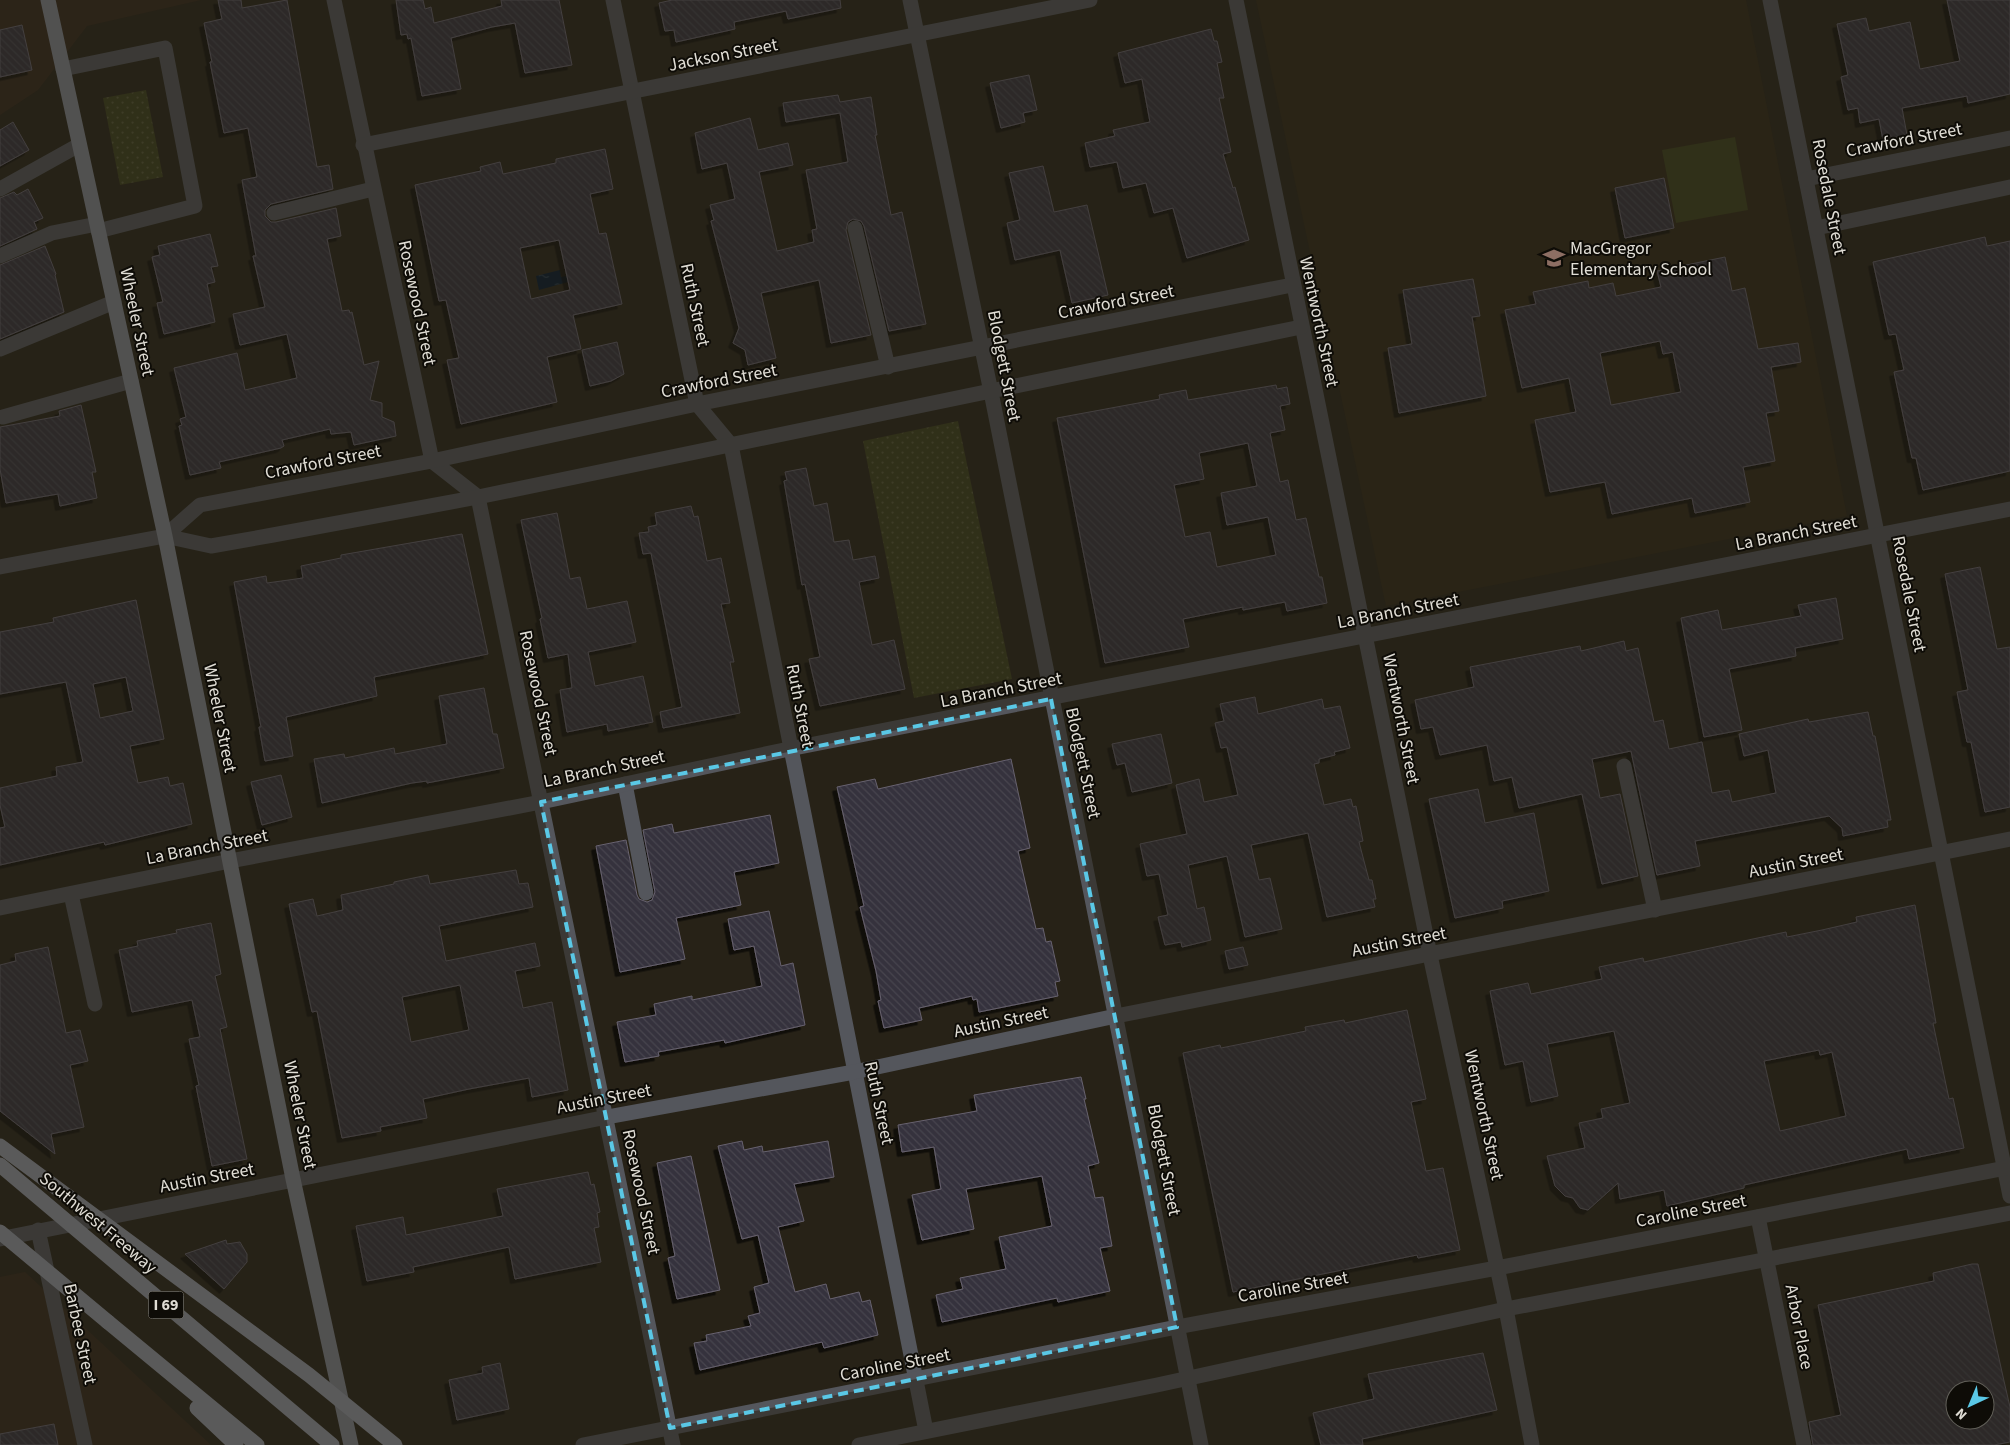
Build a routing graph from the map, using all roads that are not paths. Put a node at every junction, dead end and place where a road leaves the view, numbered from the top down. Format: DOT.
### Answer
graph roads {
  1 [pos="48,0"];
  2 [pos="334,0"];
  3 [pos="613,0"];
  4 [pos="910,0"];
  5 [pos="1090,0"];
  6 [pos="1236,0"];
  7 [pos="1770,0"];
  8 [pos="918,35"];
  9 [pos="63,69"];
  10 [pos="631,93"];
  11 [pos="2010,138"];
  12 [pos="80,145"];
  13 [pos="363,145"];
  14 [pos="1806,179"];
  15 [pos="2010,187"];
  16 [pos="0,189"];
  17 [pos="373,189"];
  18 [pos="274,213"];
  19 [pos="97,228"];
  20 [pos="855,228"];
  21 [pos="1816,228"];
  22 [pos="0,256"];
  23 [pos="1292,285"];
  24 [pos="114,302"];
  25 [pos="1301,327"];
  26 [pos="982,348"];
  27 [pos="0,349"];
  28 [pos="888,367"];
  29 [pos="131,381"];
  30 [pos="991,392"];
  31 [pos="697,404"];
  32 [pos="3,417"];
  33 [pos="731,445"];
  34 [pos="432,461"];
  35 [pos="478,497"];
  36 [pos="2010,510"];
  37 [pos="165,536"];
  38 [pos="1878,536"];
  39 [pos="0,567"];
  40 [pos="1365,636"];
  41 [pos="1051,699"];
  42 [pos="789,749"];
  43 [pos="1624,766"];
  44 [pos="625,784"];
  45 [pos="541,802"];
  46 [pos="2010,839"];
  47 [pos="1942,854"];
  48 [pos="230,861"];
  49 [pos="646,893"];
  50 [pos="71,894"];
  51 [pos="0,908"];
  52 [pos="1655,910"];
  53 [pos="1430,954"];
  54 [pos="95,1004"];
  55 [pos="1116,1016"];
  56 [pos="854,1072"];
  57 [pos="607,1117"];
  58 [pos="0,1146"];
  59 [pos="0,1165"];
  60 [pos="2007,1167"];
  61 [pos="293,1180"];
  62 [pos="2010,1196"];
  63 [pos="2010,1213"];
  64 [pos="1758,1217"];
  65 [pos="38,1230"];
  66 [pos="0,1232"];
  67 [pos="0,1239"];
  68 [pos="1766,1259"];
  69 [pos="1497,1268"];
  70 [pos="1506,1309"];
  71 [pos="108,1322"];
  72 [pos="1177,1327"];
  73 [pos="1188,1376"];
  74 [pos="917,1379"];
  75 [pos="670,1428"];
  76 [pos="926,1431"];
  77 [pos="85,1445"];
  78 [pos="236,1445"];
  79 [pos="257,1445"];
  80 [pos="332,1445"];
  81 [pos="351,1445"];
  82 [pos="395,1445"];
  83 [pos="583,1445"];
  84 [pos="674,1445"];
  85 [pos="859,1445"];
  86 [pos="1201,1445"];
  87 [pos="1532,1445"];
  88 [pos="1804,1445"];
  1 -- 9 [label="main road, Wheeler Street"];
  2 -- 13 [label="street, Rosewood Street"];
  3 -- 10 [label="street, Ruth Street"];
  4 -- 8 [label="street, Blodgett Street"];
  5 -- 8 [label="street, Jackson Street"];
  6 -- 23 [label="street, Wentworth Street"];
  7 -- 14 [label="street, Rosedale Street"];
  8 -- 10 [label="street, Jackson Street"];
  8 -- 26 [label="street, Blodgett Street"];
  9 -- 12 [label="main road, Wheeler Street"];
  9 -- 19 [label="street"];
  10 -- 13 [label="street, Jackson Street"];
  10 -- 31 [label="street, Ruth Street"];
  11 -- 14 [label="street, Crawford Street"];
  12 -- 16 [label="street"];
  12 -- 19 [label="main road, Wheeler Street"];
  13 -- 17 [label="street, Rosewood Street"];
  14 -- 21 [label="street, Rosedale Street"];
  15 -- 21 [label="street"];
  17 -- 18 [label="street"];
  17 -- 34 [label="street, Rosewood Street"];
  19 -- 22 [label="street"];
  19 -- 24 [label="main road, Wheeler Street"];
  20 -- 28 [label="street"];
  21 -- 38 [label="street, Rosedale Street"];
  23 -- 25 [label="street, Wentworth Street"];
  23 -- 26 [label="street, Crawford Street"];
  24 -- 27 [label="street"];
  24 -- 29 [label="main road, Wheeler Street"];
  25 -- 30 [label="street"];
  25 -- 40 [label="street, Wentworth Street"];
  26 -- 28 [label="street, Crawford Street"];
  26 -- 30 [label="street, Blodgett Street"];
  28 -- 31 [label="street, Crawford Street"];
  29 -- 32 [label="street"];
  29 -- 37 [label="main road, Wheeler Street"];
  30 -- 33 [label="street"];
  30 -- 41 [label="street, Blodgett Street"];
  31 -- 33 [label="street, Ruth Street"];
  31 -- 34 [label="street, Crawford Street"];
  33 -- 35 [label="street"];
  33 -- 42 [label="street, Ruth Street"];
  34 -- 35 [label="street"];
  34 -- 37 [label="street, Crawford Street"];
  35 -- 37 [label="street"];
  35 -- 45 [label="street, Rosewood Street"];
  36 -- 38 [label="street, La Branch Street"];
  37 -- 39 [label="street"];
  37 -- 48 [label="main road, Wheeler Street"];
  38 -- 40 [label="street, La Branch Street"];
  38 -- 47 [label="street, Rosedale Street"];
  40 -- 41 [label="street, La Branch Street"];
  40 -- 53 [label="street, Wentworth Street"];
  41 -- 42 [label="street, La Branch Street"];
  41 -- 55 [label="street, Blodgett Street"];
  42 -- 44 [label="street, La Branch Street"];
  42 -- 56 [label="street, Ruth Street"];
  43 -- 52 [label="street"];
  44 -- 45 [label="street, La Branch Street"];
  44 -- 49 [label="street"];
  45 -- 48 [label="street, La Branch Street"];
  45 -- 57 [label="street, Rosewood Street"];
  46 -- 47 [label="street, Austin Street"];
  47 -- 52 [label="street, Austin Street"];
  47 -- 60 [label="street, Rosedale Street"];
  48 -- 50 [label="street, La Branch Street"];
  48 -- 61 [label="main road, Wheeler Street"];
  50 -- 51 [label="street, La Branch Street"];
  50 -- 54 [label="street"];
  52 -- 53 [label="street, Austin Street"];
  53 -- 55 [label="street, Austin Street"];
  53 -- 69 [label="street, Wentworth Street"];
  55 -- 56 [label="street, Austin Street"];
  55 -- 72 [label="street, Blodgett Street"];
  56 -- 57 [label="street, Austin Street"];
  56 -- 74 [label="street, Ruth Street"];
  57 -- 61 [label="street, Austin Street"];
  57 -- 75 [label="street, Rosewood Street"];
  58 -- 82 [label="highway, bridge"];
  59 -- 80 [label="highway, Southwest Freeway / I 69, bridge"];
  60 -- 62 [label="street, Rosedale Street"];
  60 -- 64 [label="street, Caroline Street"];
  61 -- 65 [label="street, Austin Street"];
  61 -- 81 [label="main road, Wheeler Street"];
  63 -- 68 [label="street"];
  64 -- 68 [label="street, Arbor Place"];
  64 -- 69 [label="street, Caroline Street"];
  65 -- 67 [label="street, Austin Street"];
  65 -- 77 [label="street, Barbee Street"];
  66 -- 71 [label="highway, bridge"];
  68 -- 70 [label="street"];
  68 -- 88 [label="street, Arbor Place"];
  69 -- 70 [label="street, Wentworth Street"];
  69 -- 72 [label="street, Caroline Street"];
  70 -- 73 [label="street"];
  70 -- 87 [label="street, Wentworth Street"];
  71 -- 78 [label="highway"];
  71 -- 79 [label="highway"];
  72 -- 73 [label="street, Blodgett Street"];
  72 -- 74 [label="street, Caroline Street"];
  73 -- 76 [label="street"];
  73 -- 86 [label="street, Blodgett Street"];
  74 -- 75 [label="street, Caroline Street"];
  74 -- 76 [label="street, Ruth Street"];
  75 -- 83 [label="street, Caroline Street"];
  75 -- 84 [label="street, Rosewood Street"];
  76 -- 85 [label="street"];
}
